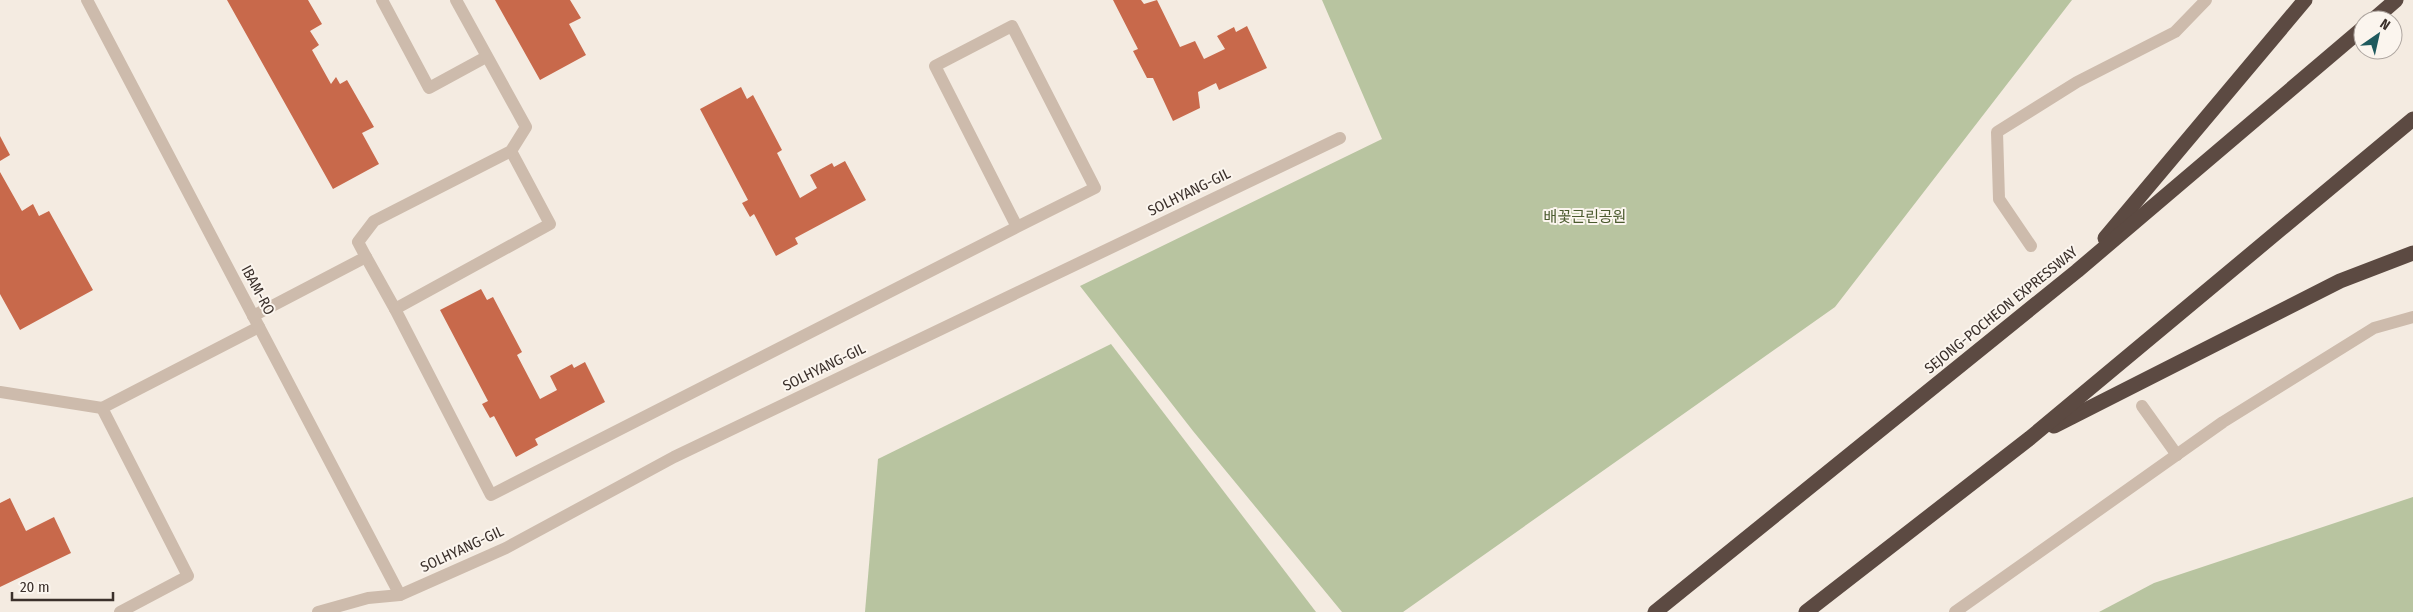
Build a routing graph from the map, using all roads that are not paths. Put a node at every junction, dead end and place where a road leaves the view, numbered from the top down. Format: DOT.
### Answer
graph roads {
  1 [pos="87,0"];
  2 [pos="382,0"];
  3 [pos="456,0"];
  4 [pos="2206,0"];
  5 [pos="2305,0"];
  6 [pos="2396,0"];
  7 [pos="2384,10"];
  8 [pos="2353,36"];
  9 [pos="486,57"];
  10 [pos="2413,119"];
  11 [pos="1340,138"];
  12 [pos="511,150"];
  13 [pos="1018,227"];
  14 [pos="2031,246"];
  15 [pos="2413,253"];
  16 [pos="366,258"];
  17 [pos="2077,271"];
  18 [pos="395,309"];
  19 [pos="2413,317"];
  20 [pos="256,321"];
  21 [pos="0,392"];
  22 [pos="2142,406"];
  23 [pos="102,408"];
  24 [pos="2030,438"];
  25 [pos="2177,455"];
  26 [pos="400,595"];
  27 [pos="120,612"];
  28 [pos="318,612"];
  29 [pos="1655,612"];
  30 [pos="1806,612"];
  31 [pos="1955,612"];
  1 -- 20 [label="street, IBAM-RO"];
  2 -- 9 [label="street"];
  3 -- 9 [label="street"];
  4 -- 14 [label="street"];
  5 -- 17 [label="highway"];
  6 -- 7 [label="highway"];
  8 -- 17 [label="highway, SEJONG-POCHEON EXPRESSWAY"];
  9 -- 12 [label="street"];
  10 -- 24 [label="highway"];
  11 -- 26 [label="street, SOLHYANG-GIL"];
  12 -- 16 [label="street"];
  12 -- 18 [label="street"];
  13 -- 13 [label="street"];
  13 -- 18 [label="street"];
  15 -- 24 [label="highway"];
  16 -- 18 [label="street"];
  16 -- 20 [label="street"];
  17 -- 29 [label="highway, SEJONG-POCHEON EXPRESSWAY"];
  19 -- 25 [label="street"];
  20 -- 23 [label="street"];
  20 -- 26 [label="street, IBAM-RO"];
  21 -- 23 [label="street"];
  22 -- 25 [label="street"];
  23 -- 27 [label="street"];
  24 -- 30 [label="highway"];
  25 -- 31 [label="street"];
  26 -- 28 [label="street, SOLHYANG-GIL"];
}
